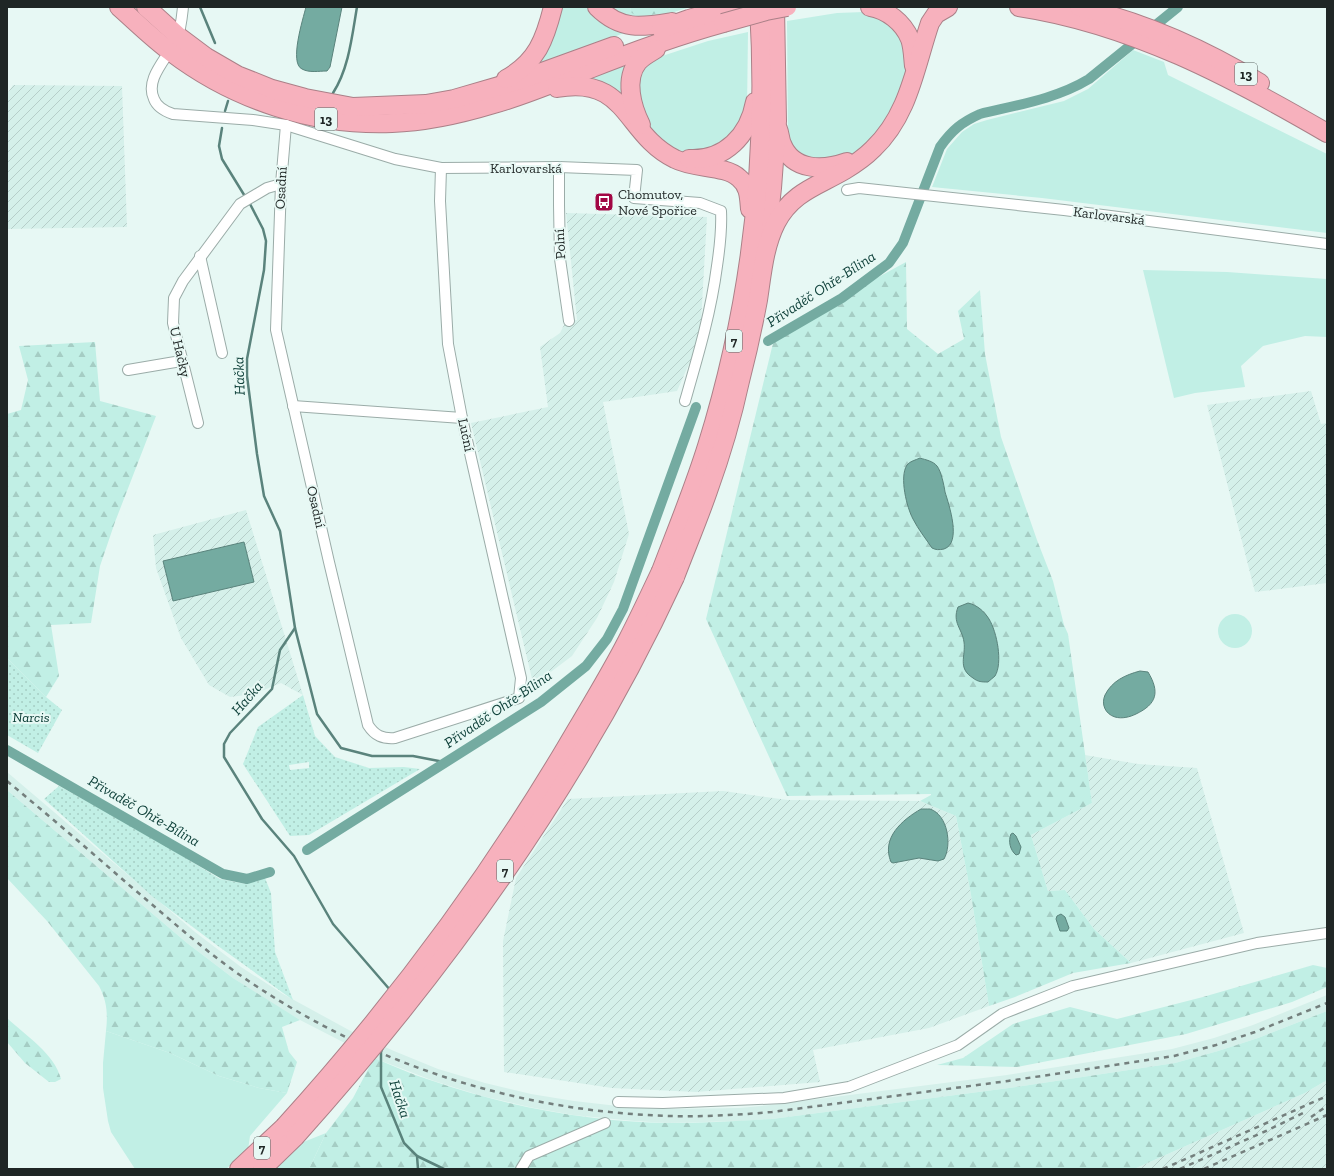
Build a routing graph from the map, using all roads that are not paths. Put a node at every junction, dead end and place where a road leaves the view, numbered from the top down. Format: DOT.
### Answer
graph roads {
  1 [pos="119,7"];
  2 [pos="146,7"];
  3 [pos="183,7"];
  4 [pos="553,7"];
  5 [pos="597,7"];
  6 [pos="759,7"];
  7 [pos="775,7"];
  8 [pos="788,7"];
  9 [pos="870,7"];
  10 [pos="948,7"];
  11 [pos="1020,7"];
  12 [pos="1091,11"];
  13 [pos="725,13"];
  14 [pos="686,26"];
  15 [pos="178,36"];
  16 [pos="1181,49"];
  17 [pos="170,52"];
  18 [pos="761,72"];
  19 [pos="914,73"];
  20 [pos="478,93"];
  21 [pos="525,94"];
  22 [pos="777,121"];
  23 [pos="286,125"];
  24 [pos="1327,128"];
  25 [pos="1327,133"];
  26 [pos="874,148"];
  27 [pos="660,150"];
  28 [pos="560,167"];
  29 [pos="441,168"];
  30 [pos="281,184"];
  31 [pos="847,190"];
  32 [pos="752,235"];
  33 [pos="1327,244"];
  34 [pos="200,256"];
  35 [pos="765,259"];
  36 [pos="569,321"];
  37 [pos="222,353"];
  38 [pos="181,361"];
  39 [pos="128,370"];
  40 [pos="685,401"];
  41 [pos="293,406"];
  42 [pos="462,418"];
  43 [pos="198,423"];
  44 [pos="668,574"];
  45 [pos="519,698"];
  46 [pos="1327,933"];
  47 [pos="618,1102"];
  48 [pos="605,1123"];
  49 [pos="289,1132"];
  50 [pos="239,1169"];
  51 [pos="262,1169"];
  52 [pos="521,1169"];
  1 -- 17 [label="highway, 13"];
  2 -- 15 [label="highway, 13"];
  3 -- 15 [label="street, Karlovarská"];
  4 -- 20 [label="highway"];
  5 -- 14 [label="highway"];
  6 -- 18 [label="highway, 7"];
  7 -- 22 [label="highway, 7"];
  8 -- 13 [label="highway, 13, bridge"];
  9 -- 19 [label="highway"];
  10 -- 19 [label="highway"];
  11 -- 12 [label="highway, 13"];
  12 -- 16 [label="highway, 13"];
  13 -- 14 [label="highway, 13"];
  14 -- 20 [label="highway, 13"];
  14 -- 21 [label="highway, 13"];
  14 -- 27 [label="highway"];
  15 -- 17 [label="street, Karlovarská"];
  15 -- 20 [label="highway, 13"];
  16 -- 24 [label="highway, 13"];
  16 -- 25 [label="highway, 13"];
  17 -- 21 [label="highway, 13"];
  17 -- 23 [label="street, Karlovarská"];
  18 -- 27 [label="highway"];
  18 -- 32 [label="highway, 7"];
  19 -- 26 [label="highway"];
  21 -- 27 [label="highway"];
  22 -- 26 [label="highway"];
  22 -- 35 [label="highway, 7"];
  23 -- 29 [label="street, Karlovarská"];
  23 -- 30 [label="street, Osadní"];
  26 -- 35 [label="highway"];
  27 -- 32 [label="highway"];
  28 -- 29 [label="street, Karlovarská"];
  28 -- 36 [label="street, Polní"];
  28 -- 40 [label="street, Karlovarská"];
  29 -- 42 [label="street, Luční"];
  30 -- 34 [label="street, U Hačky"];
  30 -- 41 [label="street, Osadní"];
  31 -- 33 [label="street, Karlovarská"];
  32 -- 44 [label="highway, 7"];
  34 -- 37 [label="street"];
  34 -- 38 [label="street, U Hačky"];
  35 -- 44 [label="highway, 7"];
  38 -- 39 [label="street"];
  38 -- 43 [label="street, U Hačky"];
  41 -- 42 [label="street"];
  41 -- 45 [label="street, Osadní"];
  42 -- 45 [label="street, Luční"];
  44 -- 49 [label="highway, 7, bridge"];
  46 -- 47 [label="street"];
  48 -- 52 [label="street"];
  49 -- 50 [label="highway, 7"];
  49 -- 51 [label="highway, 7"];
}
